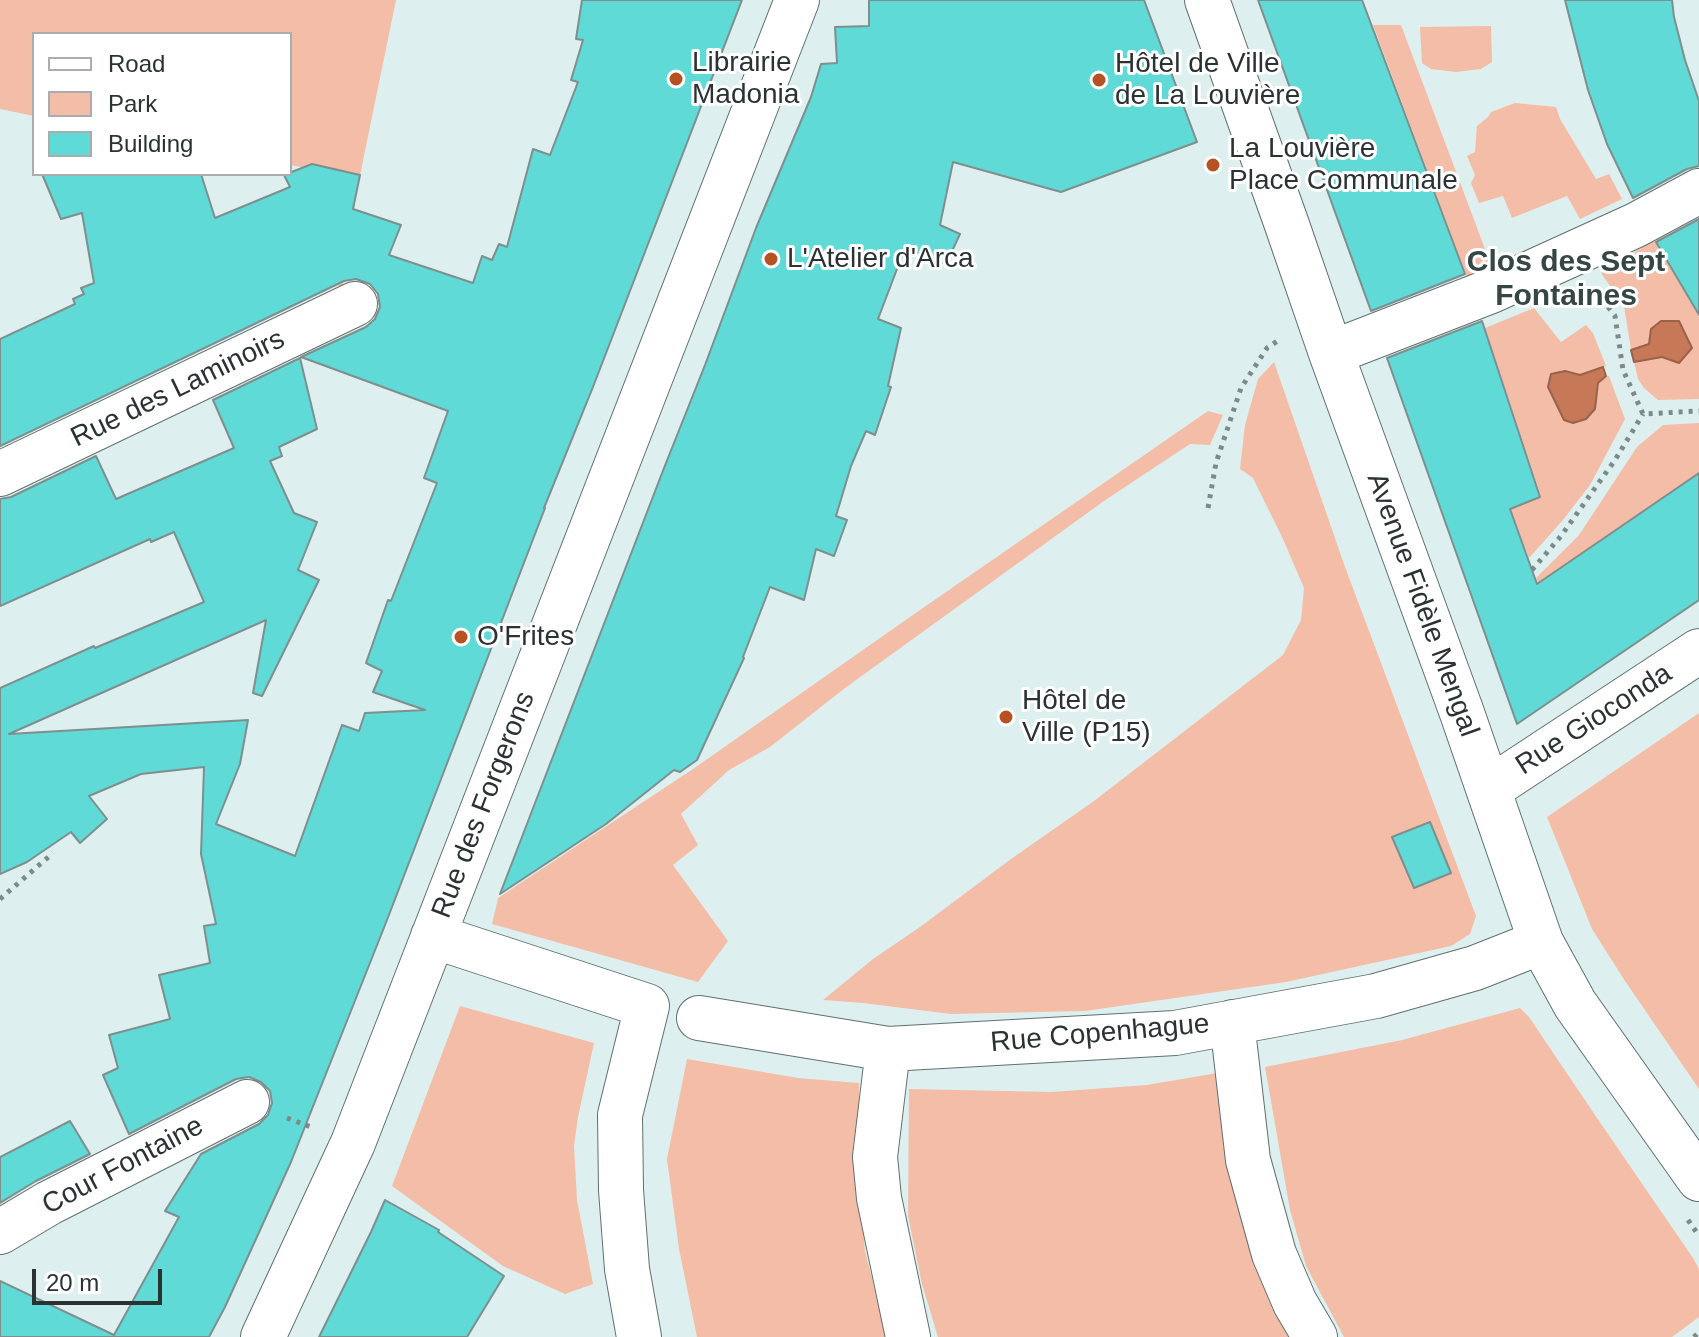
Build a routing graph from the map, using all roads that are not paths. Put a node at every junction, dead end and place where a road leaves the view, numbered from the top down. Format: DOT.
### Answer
graph roads {
  1 [pos="797,0"];
  2 [pos="1207,0"];
  3 [pos="1699,191"];
  4 [pos="355,304"];
  5 [pos="1324,335"];
  6 [pos="0,474"];
  7 [pos="1699,651"];
  8 [pos="1489,789"];
  9 [pos="433,936"];
  10 [pos="1541,942"];
  11 [pos="699,1018"];
  12 [pos="1232,1022"];
  13 [pos="888,1049"];
  14 [pos="247,1102"];
  15 [pos="1699,1179"];
  16 [pos="0,1232"];
  17 [pos="263,1337"];
  18 [pos="639,1337"];
  19 [pos="908,1337"];
  20 [pos="1315,1337"];
  1 -- 9 [label="street, Rue des Forgerons"];
  2 -- 5 [label="street, Avenue Fidèle Mengal"];
  3 -- 5 [label="street"];
  4 -- 6 [label="street, Rue des Laminoirs"];
  5 -- 8 [label="street, Avenue Fidèle Mengal"];
  7 -- 8 [label="street, Rue Gioconda"];
  8 -- 10 [label="street, Avenue Fidèle Mengal"];
  9 -- 17 [label="street, Rue des Forgerons"];
  9 -- 18 [label="street"];
  10 -- 12 [label="street, Rue Copenhague"];
  10 -- 15 [label="street, Avenue Fidèle Mengal"];
  11 -- 13 [label="street, Rue Copenhague"];
  12 -- 13 [label="street, Rue Copenhague"];
  12 -- 20 [label="street"];
  13 -- 19 [label="street"];
  14 -- 16 [label="street, Cour Fontaine"];
}
